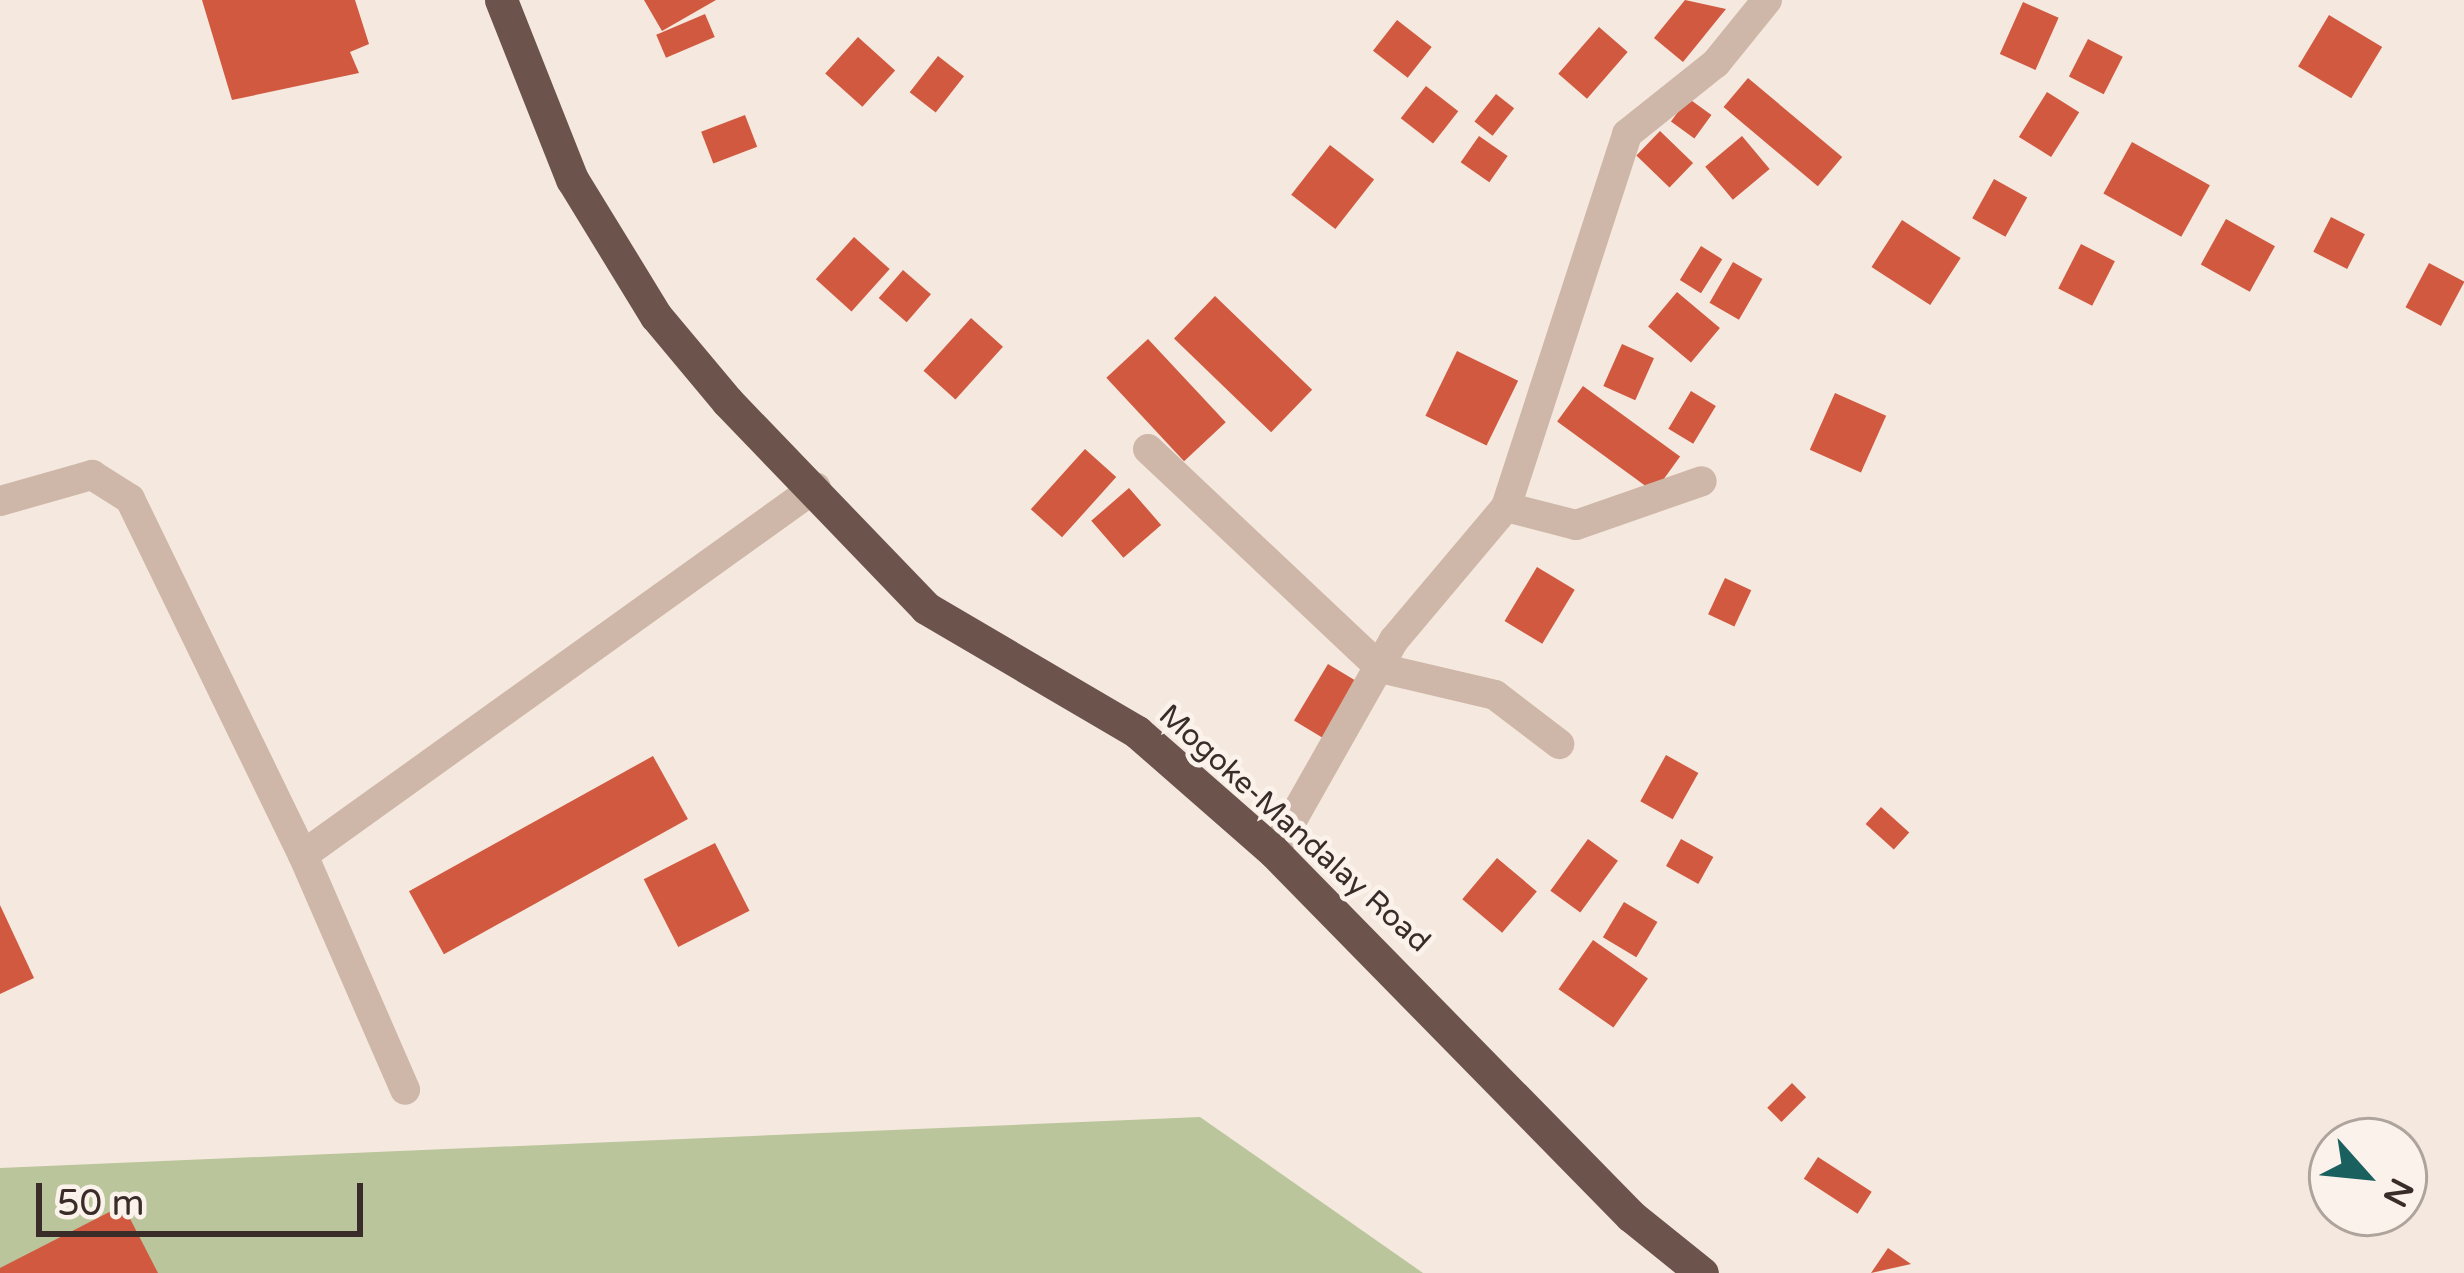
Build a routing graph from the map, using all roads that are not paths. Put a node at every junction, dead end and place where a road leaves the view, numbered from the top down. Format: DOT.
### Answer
graph roads {
  1 [pos="501,0"];
  2 [pos="1767,0"];
  3 [pos="1148,449"];
  4 [pos="1702,482"];
  5 [pos="816,487"];
  6 [pos="0,501"];
  7 [pos="1506,507"];
  8 [pos="1380,668"];
  9 [pos="1559,744"];
  10 [pos="1274,852"];
  11 [pos="303,855"];
  12 [pos="405,1090"];
  13 [pos="1702,1273"];
  1 -- 5 [label="highway, Mogoke-Mandalay Road"];
  2 -- 7 [label="street"];
  3 -- 8 [label="street"];
  4 -- 7 [label="street"];
  5 -- 10 [label="highway, Mogoke-Mandalay Road"];
  5 -- 11 [label="street"];
  6 -- 11 [label="street"];
  7 -- 8 [label="street"];
  8 -- 9 [label="street"];
  8 -- 10 [label="street"];
  10 -- 13 [label="highway, Mogoke-Mandalay Road"];
  11 -- 12 [label="street"];
}
